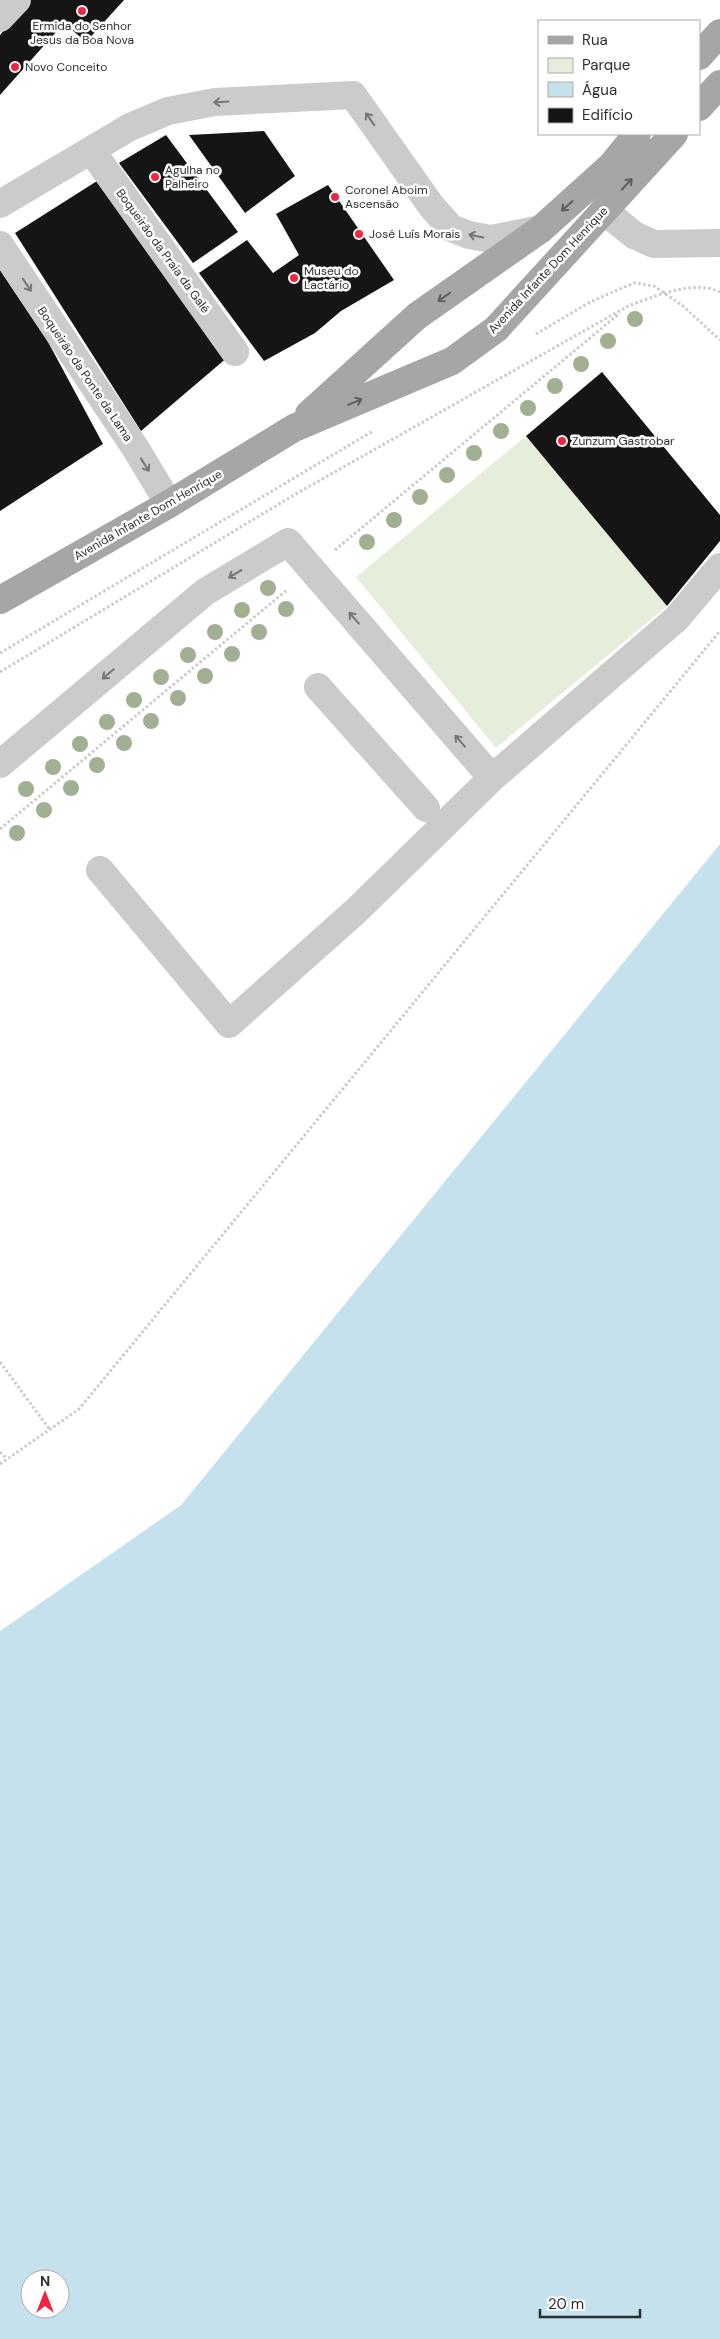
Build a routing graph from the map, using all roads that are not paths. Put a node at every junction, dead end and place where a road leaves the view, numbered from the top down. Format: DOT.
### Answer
graph roads {
  1 [pos="17,0"];
  2 [pos="0,18"];
  3 [pos="720,33"];
  4 [pos="700,55"];
  5 [pos="720,84"];
  6 [pos="700,106"];
  7 [pos="636,135"];
  8 [pos="673,135"];
  9 [pos="91,150"];
  10 [pos="0,204"];
  11 [pos="603,210"];
  12 [pos="541,229"];
  13 [pos="720,243"];
  14 [pos="0,244"];
  15 [pos="235,352"];
  16 [pos="294,428"];
  17 [pos="169,504"];
  18 [pos="720,567"];
  19 [pos="0,600"];
  20 [pos="318,687"];
  21 [pos="0,764"];
  22 [pos="492,778"];
  23 [pos="426,808"];
  24 [pos="100,870"];
  1 -- 2 [label="street"];
  3 -- 4 [label="main road"];
  5 -- 6 [label="main road"];
  7 -- 12 [label="main road, Avenida Infante Dom Henrique, one-way"];
  11 -- 8 [label="main road, Avenida Infante Dom Henrique, one-way"];
  9 -- 10 [label="street"];
  12 -- 9 [label="street, one-way"];
  9 -- 15 [label="street, Boqueirão da Praia da Galé"];
  11 -- 13 [label="street"];
  16 -- 11 [label="main road, Avenida Infante Dom Henrique, one-way"];
  12 -- 16 [label="main road, Avenida Infante Dom Henrique, one-way"];
  14 -- 17 [label="street, Boqueirão da Ponte da Lama, one-way"];
  16 -- 17 [label="main road, Avenida Infante Dom Henrique"];
  17 -- 19 [label="main road, Avenida Infante Dom Henrique"];
  18 -- 22 [label="street"];
  20 -- 23 [label="street"];
  22 -- 21 [label="street, one-way"];
  22 -- 24 [label="street"];
}
